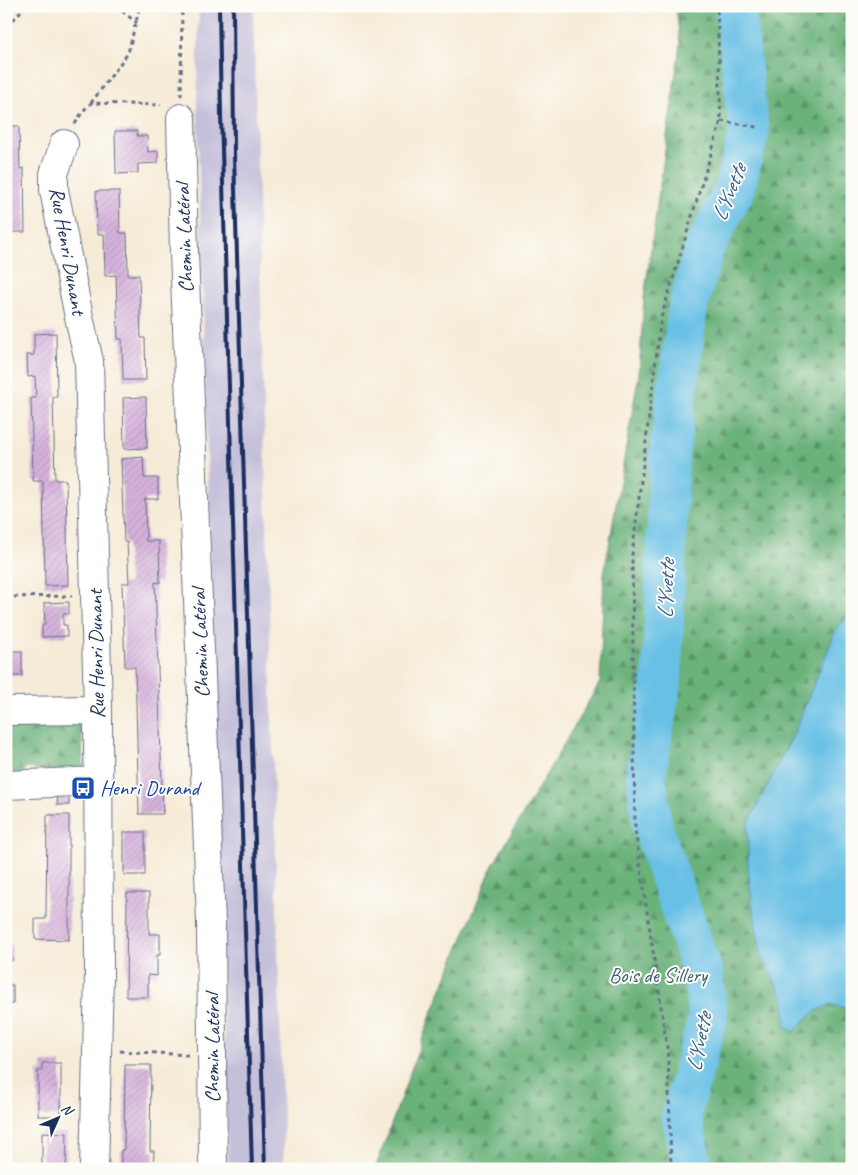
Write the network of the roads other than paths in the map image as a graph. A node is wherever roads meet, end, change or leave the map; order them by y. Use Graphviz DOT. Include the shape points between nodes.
graph roads {
  1 [pos="181,112"];
  2 [pos="64,144"];
  3 [pos="98,710"];
  4 [pos="6,711"];
  5 [pos="98,781"];
  6 [pos="6,785"];
  7 [pos="94,1169"];
  8 [pos="213,1169"];
  1 -- 8 [label="street, Chemin Latéral" via="212,922"];
  2 -- 3 [label="street, Rue Henri Dunant" via="54,174 54,190 90,361"];
  3 -- 4 [label="street"];
  3 -- 5 [label="street, Rue Henri Dunant"];
  5 -- 6 [label="street"];
  5 -- 7 [label="street, Rue Henri Dunant" via="99,977"];
}
